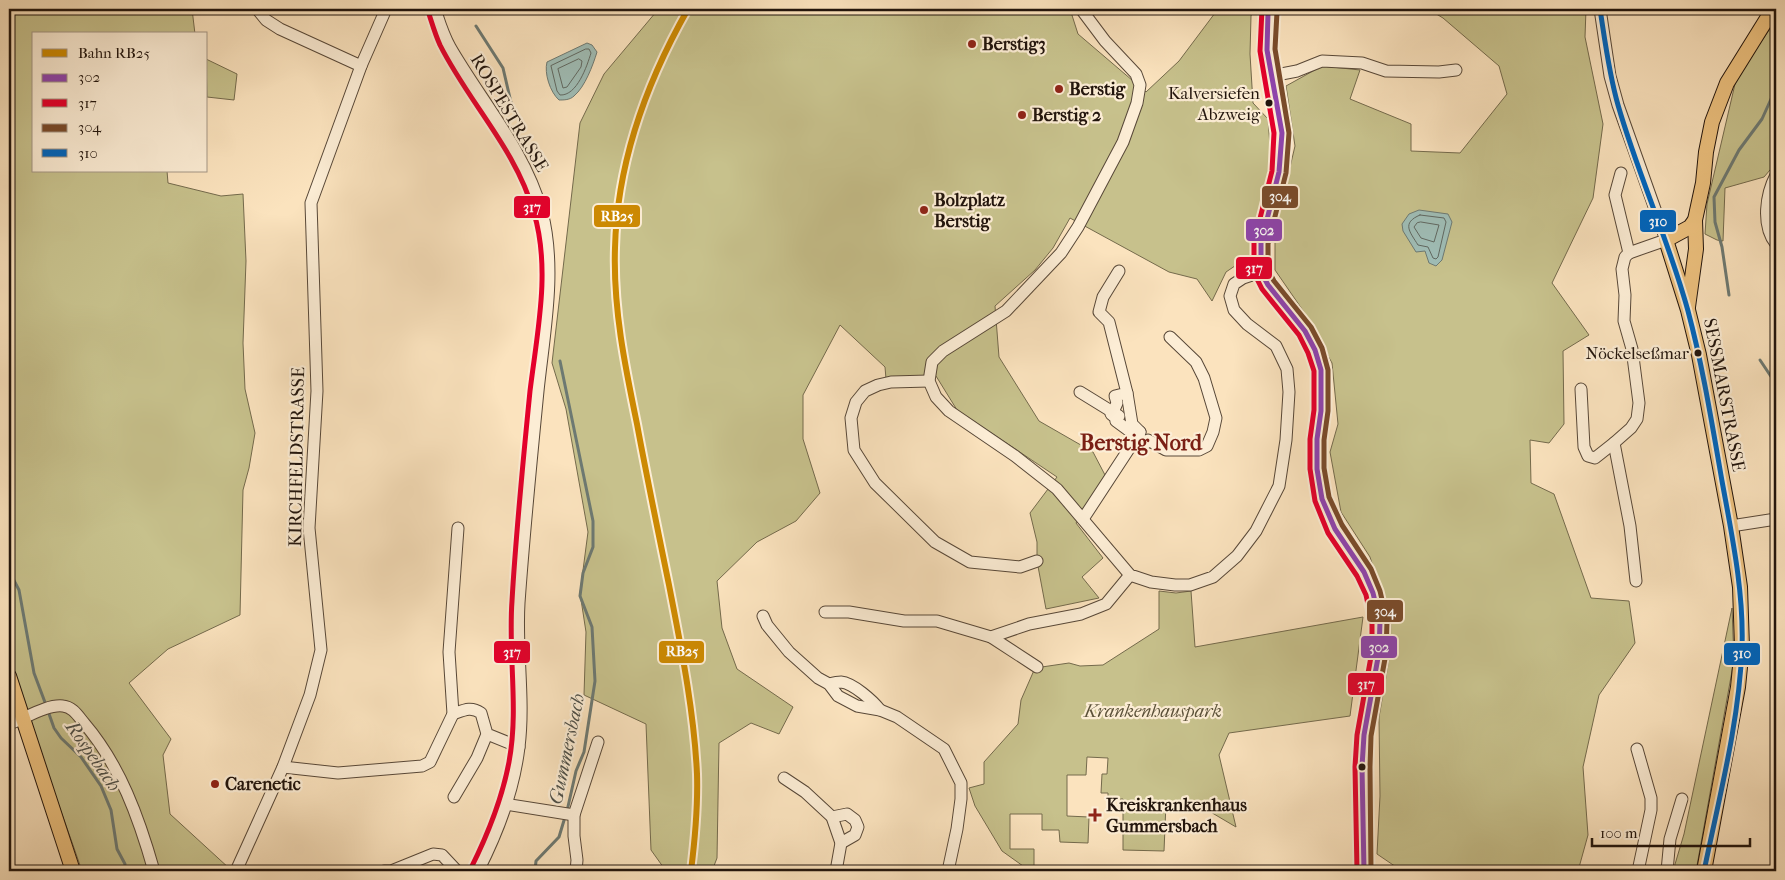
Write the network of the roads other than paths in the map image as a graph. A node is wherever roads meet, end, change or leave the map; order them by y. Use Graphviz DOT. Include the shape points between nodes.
graph roads {
  1 [pos="257,9"];
  2 [pos="386,9"];
  3 [pos="435,9"];
  4 [pos="1081,9"];
  5 [pos="1270,9"];
  6 [pos="1600,9"];
  7 [pos="1773,9"];
  8 [pos="361,66"];
  9 [pos="1456,70"];
  10 [pos="1271,76"];
  11 [pos="1621,173"];
  12 [pos="1776,174"];
  13 [pos="1695,220"];
  14 [pos="1666,240"];
  15 [pos="1776,244"];
  16 [pos="1629,253"];
  17 [pos="1119,271"];
  18 [pos="1261,272"];
  19 [pos="1688,310"];
  20 [pos="1170,337"];
  21 [pos="929,381"];
  22 [pos="1581,389"];
  23 [pos="1080,392"];
  24 [pos="1127,393"];
  25 [pos="1113,412"];
  26 [pos="1139,433"];
  27 [pos="1614,443"];
  28 [pos="1083,519"];
  29 [pos="1776,519"];
  30 [pos="1731,526"];
  31 [pos="458,528"];
  32 [pos="1037,561"];
  33 [pos="1130,575"];
  34 [pos="1636,581"];
  35 [pos="825,612"];
  36 [pos="763,616"];
  37 [pos="991,637"];
  38 [pos="1038,667"];
  39 [pos="9,676"];
  40 [pos="453,714"];
  41 [pos="15,721"];
  42 [pos="487,734"];
  43 [pos="598,742"];
  44 [pos="519,747"];
  45 [pos="1637,749"];
  46 [pos="283,766"];
  47 [pos="784,778"];
  48 [pos="454,797"];
  49 [pos="1682,799"];
  50 [pos="506,804"];
  51 [pos="573,815"];
  52 [pos="832,817"];
  53 [pos="841,842"];
  54 [pos="73,871"];
  55 [pos="154,871"];
  56 [pos="236,871"];
  57 [pos="384,871"];
  58 [pos="457,871"];
  59 [pos="478,871"];
  60 [pos="576,871"];
  61 [pos="836,871"];
  62 [pos="948,871"];
  63 [pos="1364,871"];
  64 [pos="1638,871"];
  65 [pos="1667,871"];
  66 [pos="1704,871"];
  1 -- 8 [label="street" via="280,29"];
  2 -- 8 [label="street, KIRCHFELDSTRASSE"];
  3 -- 44 [label="street, ROSPESTRASSE" via="448,45 516,150 530,179 542,211 548,244 548,288 517,632 521,689"];
  4 -- 21 [label="street" via="1136,74 1140,84 1124,142 1061,253 1006,311 943,351 932,362"];
  5 -- 10 [label="street" via="1266,36"];
  6 -- 14 [label="street, SESSMARSTRASSE" via="1610,76 1618,105"];
  7 -- 13 [label="main road" via="1726,83 1712,122"];
  8 -- 46 [label="street, KIRCHFELDSTRASSE" via="311,203 317,391 310,528 321,650 310,695"];
  9 -- 10 [label="street" via="1386,71 1362,63 1322,61 1297,71"];
  10 -- 18 [label="street" via="1282,133 1279,172 1261,243"];
  11 -- 16 [label="street" via="1615,195"];
  12 -- 15 [label="street" via="1768,195 1767,219"];
  13 -- 14 [label="main road" via="1690,227"];
  13 -- 19 [label="main road" via="1696,249"];
  14 -- 16 [label="street"];
  14 -- 19 [label="main road, SESSMARSTRASSE"];
  16 -- 27 [label="street" via="1623,263 1624,321 1632,349 1639,403 1637,419"];
  17 -- 24 [label="street" via="1103,297 1099,312 1109,322"];
  18 -- 33 [label="street" via="1234,284 1230,296 1234,310 1276,346 1287,369 1286,440 1279,486 1256,531 1237,556 1213,577 1175,585"];
  18 -- 63 [label="street" via="1305,331 1315,350 1321,370 1317,469 1322,499 1336,529 1364,572 1380,622 1379,652 1364,735"];
  19 -- 30 [label="main road, SESSMARSTRASSE"];
  20 -- 26 [label="street" via="1196,362 1204,378 1216,418 1215,425 1207,446 1199,450 1166,450"];
  21 -- 28 [label="street" via="936,397 949,411 1057,488"];
  21 -- 32 [label="street" via="892,382 865,392 856,402 851,418 854,450 875,483 935,542 970,562 1020,567"];
  22 -- 27 [label="street" via="1584,447 1588,456 1595,458"];
  23 -- 25 [label="street"];
  24 -- 25 [label="street" via="1115,396 1118,403"];
  24 -- 26 [label="street"];
  25 -- 26 [label="street" via="1116,422"];
  26 -- 28 [label="street"];
  27 -- 34 [label="street" via="1630,526"];
  28 -- 33 [label="street"];
  29 -- 30 [label="street"];
  30 -- 66 [label="main road, SESSMARSTRASSE" via="1740,587 1742,647 1738,687"];
  31 -- 40 [label="street" via="449,652"];
  33 -- 37 [label="street" via="1106,604 1081,614 1029,624"];
  35 -- 37 [label="street" via="849,612 904,621 937,621"];
  36 -- 62 [label="street" via="788,652 818,678 830,684 848,683 880,710 897,717 944,749 961,783 958,829"];
  37 -- 38 [label="street"];
  39 -- 41 [label="main road"];
  40 -- 42 [label="street" via="476,709 482,713"];
  40 -- 46 [label="street" via="430,762 422,766 338,773"];
  41 -- 54 [label="main road"];
  41 -- 55 [label="street" via="54,707 72,709 100,742 124,785"];
  42 -- 44 [label="street"];
  42 -- 48 [label="street"];
  43 -- 51 [label="street"];
  44 -- 50 [label="street, ROSPESTRASSE"];
  45 -- 64 [label="street" via="1651,804"];
  46 -- 56 [label="street, KIRCHFELDSTRASSE"];
  47 -- 52 [label="street"];
  49 -- 65 [label="street" via="1670,840"];
  50 -- 51 [label="street"];
  50 -- 59 [label="street, ROSPESTRASSE"];
  51 -- 60 [label="street"];
  52 -- 53 [label="street"];
  52 -- 53 [label="street" via="847,814 858,827 855,835"];
  53 -- 61 [label="street"];
  57 -- 58 [label="street" via="433,854 442,855"];
}
